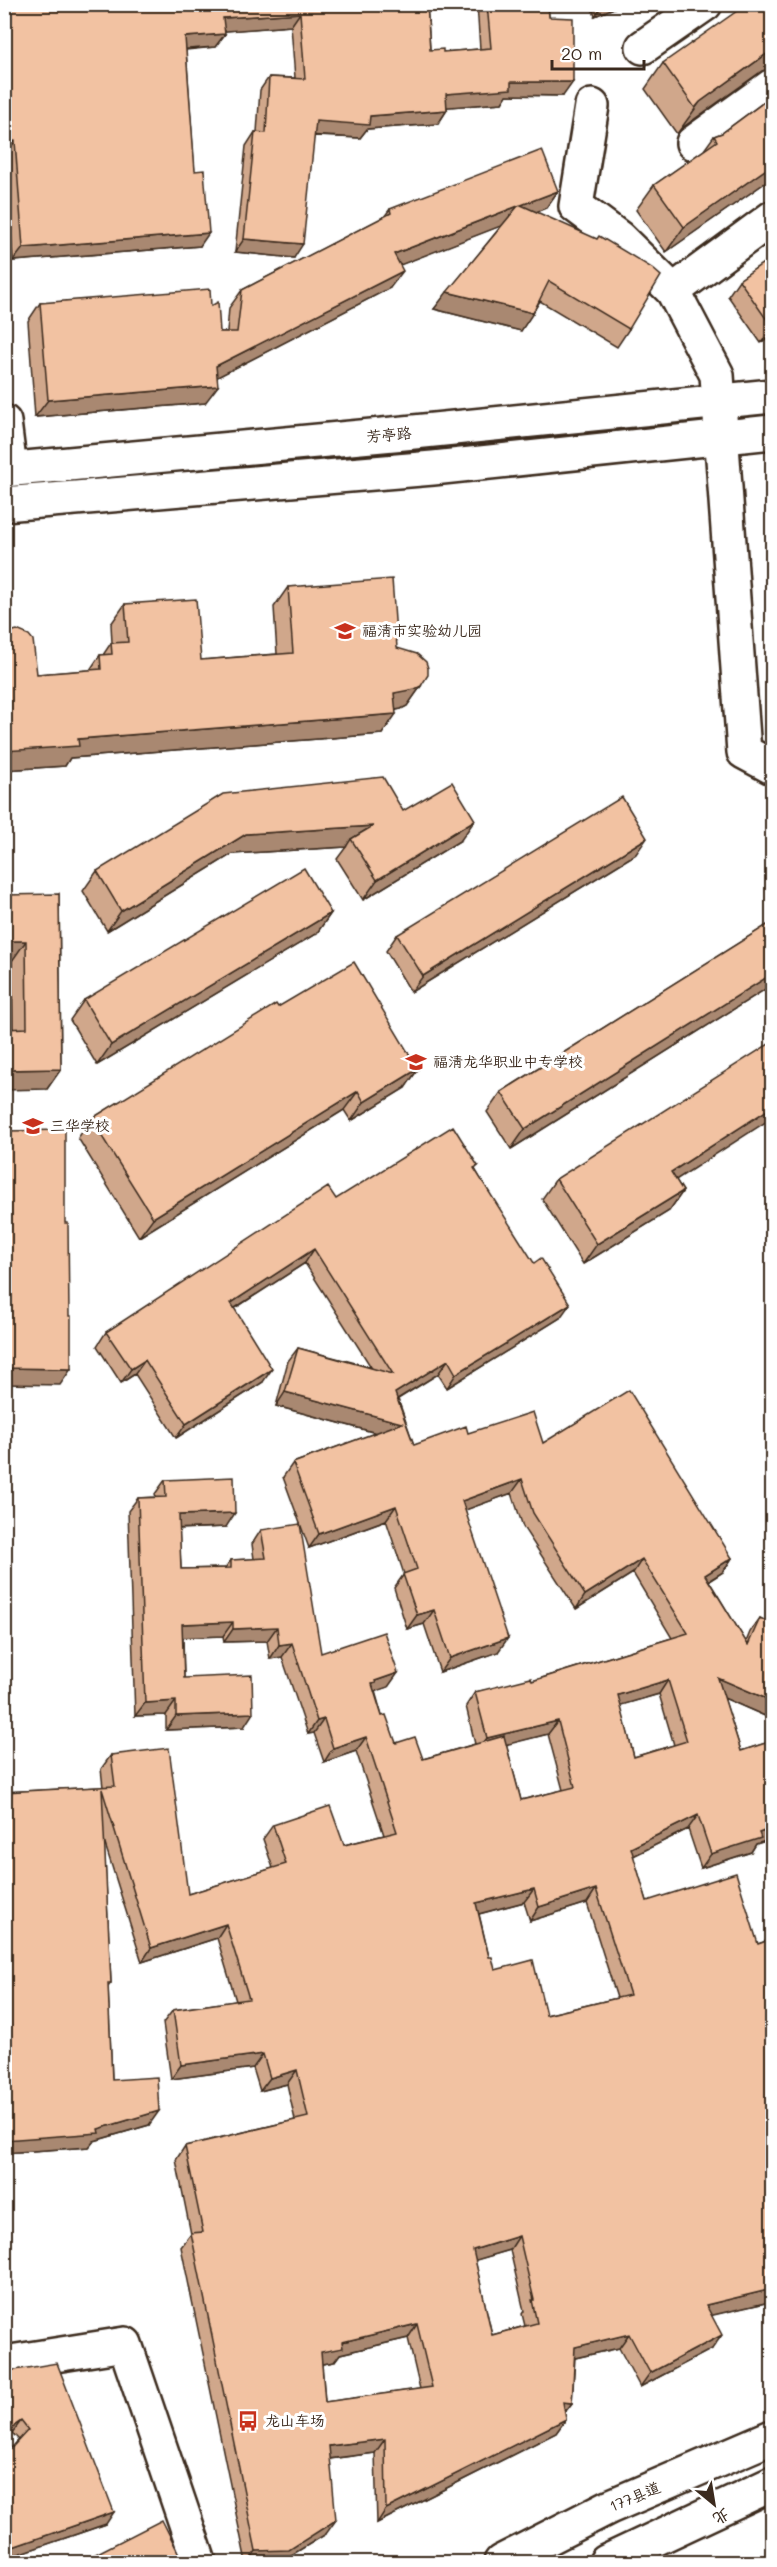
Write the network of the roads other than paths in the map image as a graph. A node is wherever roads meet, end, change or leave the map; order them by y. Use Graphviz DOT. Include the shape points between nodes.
graph roads {
  1 [pos="705,4"];
  2 [pos="643,47"];
  3 [pos="772,86"];
  4 [pos="592,106"];
  5 [pos="693,142"];
  6 [pos="772,218"];
  7 [pos="673,291"];
  8 [pos="772,396"];
  9 [pos="718,402"];
  10 [pos="4,422"];
  11 [pos="772,432"];
  12 [pos="721,438"];
  13 [pos="7,470"];
  14 [pos="4,504"];
  15 [pos="772,767"];
  16 [pos="4,2363"];
  17 [pos="772,2437"];
  18 [pos="772,2484"];
  19 [pos="199,2562"];
  20 [pos="501,2562"];
  21 [pos="606,2562"];
  1 -- 2 [label="street"];
  3 -- 5 [label="street"];
  4 -- 7 [label="street" via="576,206 619,238"];
  6 -- 7 [label="street"];
  7 -- 9 [label="street" via="717,375"];
  8 -- 9 [label="street, 芳亭路"];
  9 -- 12 [label="street"];
  9 -- 13 [label="street, 芳亭路"];
  10 -- 13 [label="street"];
  11 -- 12 [label="street"];
  12 -- 14 [label="street" via="433,468"];
  12 -- 15 [label="street" via="744,752"];
  16 -- 19 [label="street" via="125,2344"];
  17 -- 20 [label="street, 177县道" via="609,2507"];
  18 -- 21 [label="street"];
}
